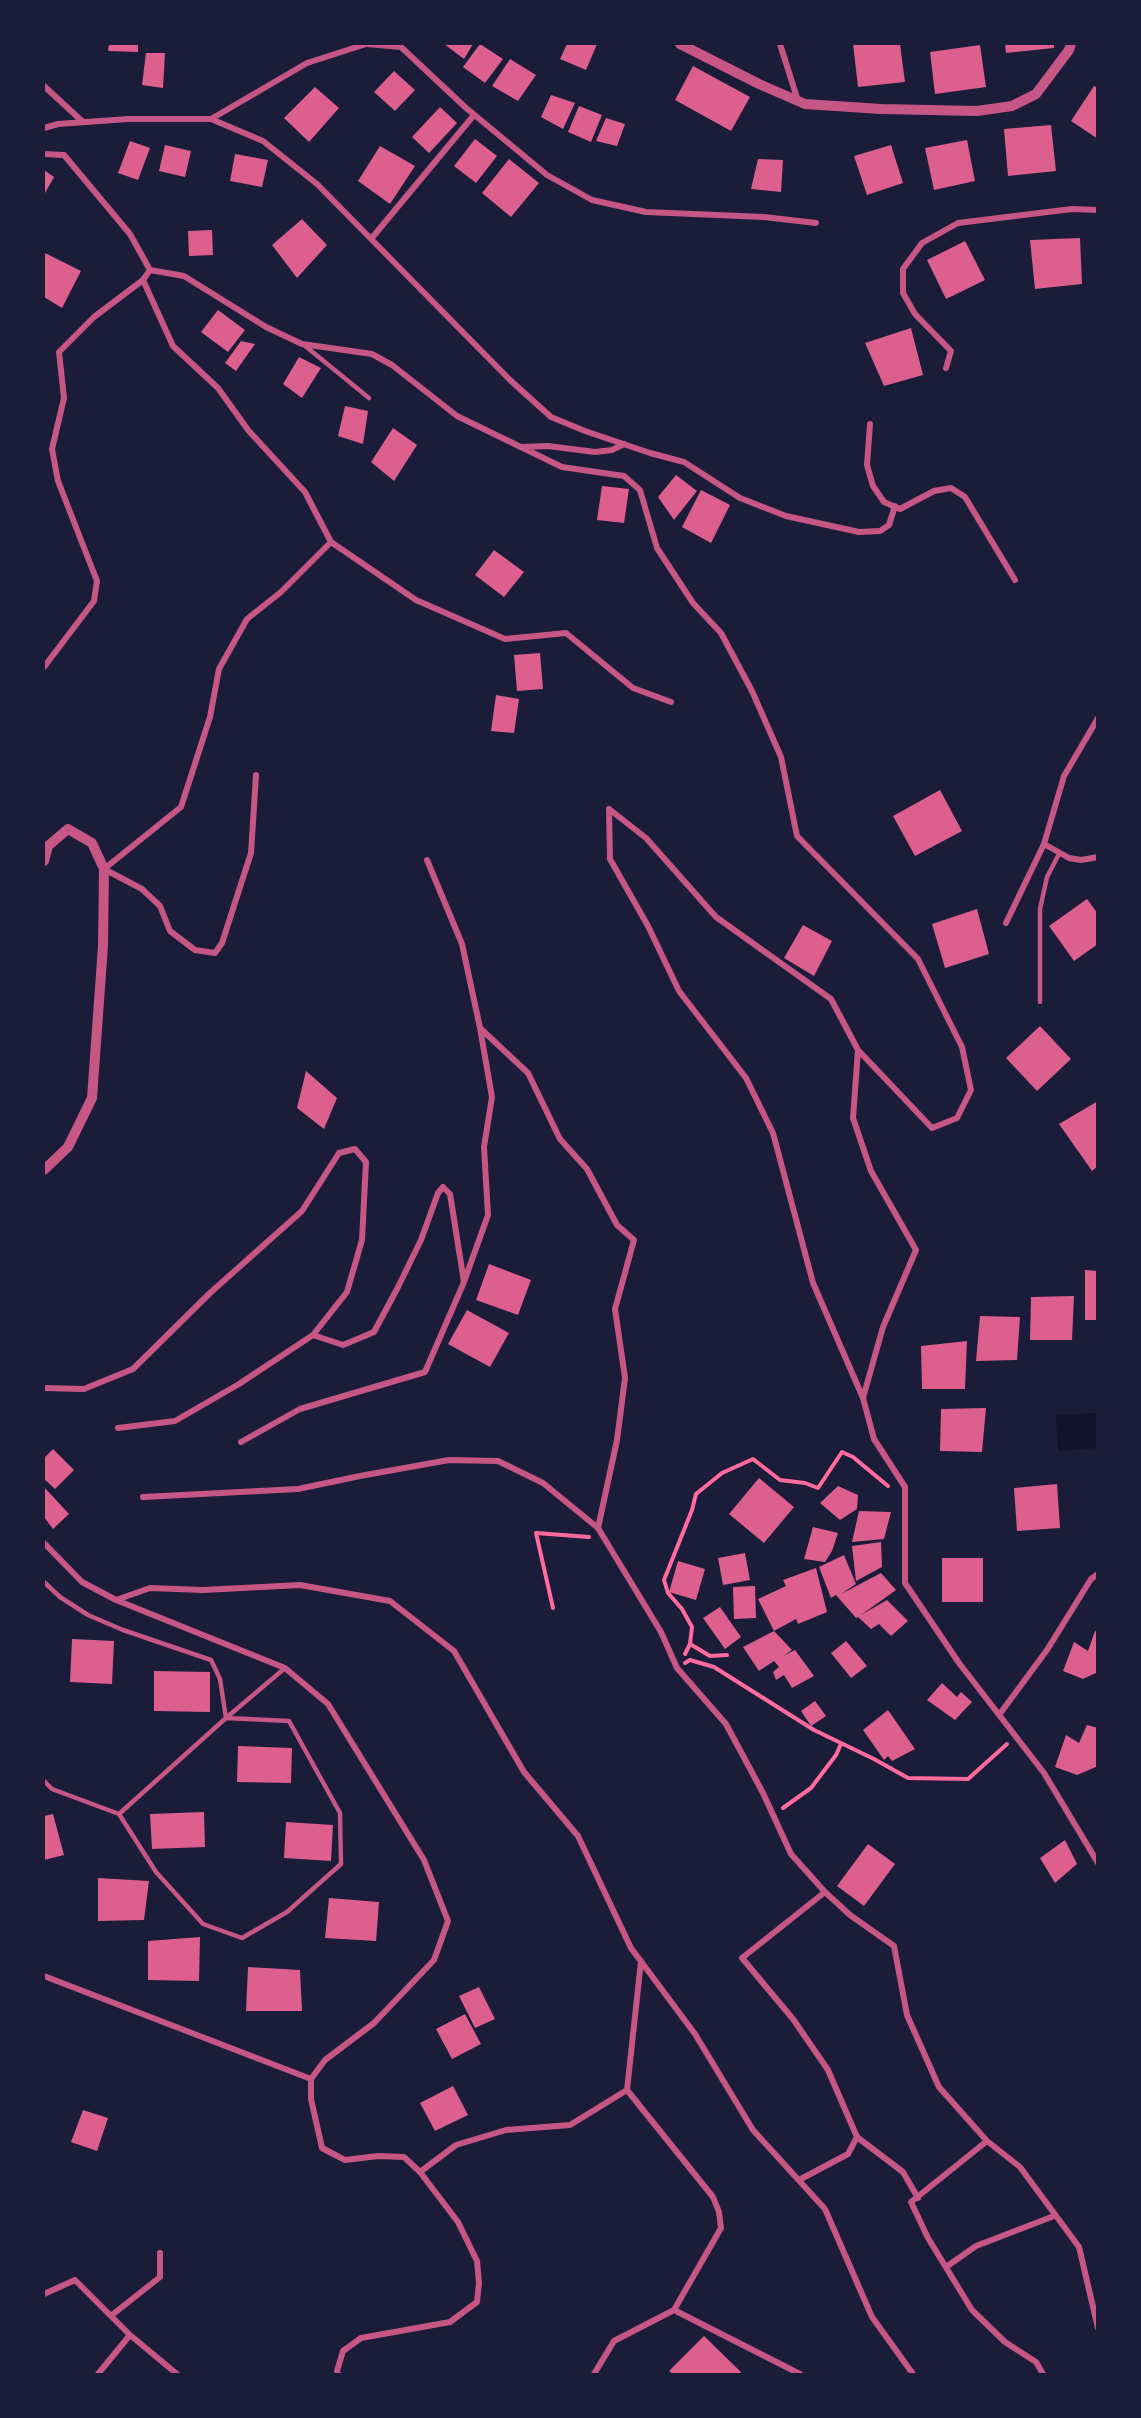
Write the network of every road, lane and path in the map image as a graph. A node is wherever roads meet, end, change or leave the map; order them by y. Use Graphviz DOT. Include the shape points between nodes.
graph roads {
  1 [pos="367,44"];
  2 [pos="680,44"];
  3 [pos="780,44"];
  4 [pos="1071,44"];
  5 [pos="403,45"];
  6 [pos="44,86"];
  7 [pos="798,101"];
  8 [pos="474,115"];
  9 [pos="211,119"];
  10 [pos="83,122"];
  11 [pos="44,128"];
  12 [pos="44,154"];
  13 [pos="1098,210"];
  14 [pos="816,223"];
  15 [pos="371,239"];
  16 [pos="150,270"];
  17 [pos="143,280"];
  18 [pos="302,344"];
  19 [pos="946,368"];
  20 [pos="369,398"];
  21 [pos="870,424"];
  22 [pos="624,444"];
  23 [pos="519,447"];
  24 [pos="895,506"];
  25 [pos="331,542"];
  26 [pos="1015,580"];
  27 [pos="44,667"];
  28 [pos="671,702"];
  29 [pos="1098,718"];
  30 [pos="256,775"];
  31 [pos="1044,844"];
  32 [pos="1059,854"];
  33 [pos="1098,857"];
  34 [pos="44,861"];
  35 [pos="427,861"];
  36 [pos="104,869"];
  37 [pos="1006,922"];
  38 [pos="1040,1002"];
  39 [pos="480,1028"];
  40 [pos="858,1050"];
  41 [pos="44,1170"];
  42 [pos="464,1282"];
  43 [pos="313,1335"];
  44 [pos="44,1389"];
  45 [pos="863,1398"];
  46 [pos="118,1428"];
  47 [pos="241,1442"];
  48 [pos="142,1497"];
  49 [pos="905,1503"];
  50 [pos="598,1528"];
  51 [pos="604,1538"];
  52 [pos="44,1543"];
  53 [pos="1098,1574"];
  54 [pos="44,1581"];
  55 [pos="116,1600"];
  56 [pos="553,1608"];
  57 [pos="690,1644"];
  58 [pos="727,1655"];
  59 [pos="285,1668"];
  60 [pos="677,1668"];
  61 [pos="999,1715"];
  62 [pos="226,1718"];
  63 [pos="1016,1736"];
  64 [pos="841,1744"];
  65 [pos="44,1781"];
  66 [pos="119,1814"];
  67 [pos="773,1816"];
  68 [pos="1098,1863"];
  69 [pos="825,1892"];
  70 [pos="640,1961"];
  71 [pos="44,1976"];
  72 [pos="310,2079"];
  73 [pos="627,2090"];
  74 [pos="857,2137"];
  75 [pos="987,2142"];
  76 [pos="420,2172"];
  77 [pos="799,2180"];
  78 [pos="918,2198"];
  79 [pos="1054,2216"];
  80 [pos="160,2253"];
  81 [pos="946,2267"];
  82 [pos="44,2294"];
  83 [pos="674,2310"];
  84 [pos="112,2316"];
  85 [pos="1098,2328"];
  86 [pos="130,2335"];
  87 [pos="335,2373"];
  88 [pos="98,2374"];
  89 [pos="177,2374"];
  90 [pos="594,2374"];
  91 [pos="801,2374"];
  92 [pos="913,2374"];
  93 [pos="1043,2374"];
  1 -- 5 [label="street"];
  1 -- 9 [label="street" via="307,63"];
  2 -- 7 [label="street"];
  3 -- 7 [label="street"];
  4 -- 7 [label="street" via="1036,94 1012,106 977,111 881,109"];
  5 -- 8 [label="street"];
  6 -- 10 [label="street"];
  8 -- 14 [label="street" via="547,174 592,200 646,212"];
  8 -- 15 [label="street"];
  9 -- 10 [label="street"];
  9 -- 15 [label="street" via="263,141 317,184"];
  10 -- 11 [label="street"];
  12 -- 16 [label="street" via="64,155 129,234"];
  13 -- 19 [label="street" via="1072,209 958,224 922,243 903,269 903,293 915,314 951,351"];
  15 -- 22 [label="street" via="551,417"];
  16 -- 17 [label="street"];
  16 -- 18 [label="street" via="184,276 266,327"];
  17 -- 25 [label="street" via="173,346 218,388 248,430 305,492"];
  17 -- 27 [label="street" via="94,317 59,352 64,398 52,449 58,481 97,580 93,601"];
  18 -- 20 [label="lane"];
  18 -- 23 [label="street" via="372,354 393,365 457,416"];
  21 -- 24 [label="street" via="867,465 873,486 884,501"];
  22 -- 23 [label="street" via="595,452"];
  22 -- 24 [label="street" via="684,462 740,498 786,516 832,527 880,531 889,525"];
  23 -- 40 [label="street" via="562,467 624,476 640,490 657,548 693,603 721,633 752,691 781,757 797,836 923,968 962,1047 971,1090 957,1118 932,1128"];
  24 -- 26 [label="street" via="900,509 934,490 951,488 965,497"];
  25 -- 28 [label="street" via="416,600 505,639 566,633 633,688"];
  25 -- 36 [label="street" via="281,592 247,619 219,669 210,717 181,807"];
  29 -- 31 [label="street" via="1064,776"];
  30 -- 36 [label="street" via="251,853 222,943 214,953 195,950 170,931 160,906 142,889"];
  31 -- 32 [label="street"];
  31 -- 37 [label="street"];
  32 -- 33 [label="street" via="1081,861"];
  32 -- 38 [label="lane" via="1047,877 1040,909"];
  34 -- 36 [label="street" via="48,846 68,830 92,843"];
  35 -- 39 [label="street" via="462,944"];
  36 -- 41 [label="street" via="92,1098 68,1147"];
  39 -- 42 [label="street" via="492,1097 484,1147 488,1215"];
  39 -- 50 [label="street" via="528,1073 560,1139 588,1169 617,1225 634,1240 615,1309 625,1378 617,1440"];
  40 -- 45 [label="street" via="853,1118 871,1172 916,1251 883,1327"];
  40 -- 45 [label="street" via="831,999 716,917 646,838 609,809 610,859 679,991 746,1078 773,1133 813,1283"];
  42 -- 43 [label="street" via="450,1194 443,1187 398,1289 374,1332 343,1345"];
  42 -- 47 [label="street" via="425,1372 300,1409"];
  43 -- 44 [label="street" via="347,1292 362,1240 366,1162 355,1149 339,1153 302,1211 133,1369 84,1389"];
  43 -- 46 [label="street" via="175,1421"];
  45 -- 49 [label="street" via="874,1439 905,1487"];
  48 -- 50 [label="street" via="298,1489 449,1460 498,1461 543,1483"];
  49 -- 57 [label="path" via="878,1475 842,1452 819,1488 780,1480 753,1459 722,1473 696,1494 664,1580 668,1593 692,1627"];
  49 -- 61 [label="street" via="905,1582"];
  50 -- 51 [label="street"];
  51 -- 56 [label="path" via="536,1533"];
  51 -- 60 [label="street" via="661,1632"];
  52 -- 55 [label="street" via="82,1582"];
  53 -- 61 [label="street"];
  54 -- 62 [label="lane" via="88,1615 211,1660 220,1679"];
  55 -- 59 [label="street"];
  55 -- 70 [label="street" via="150,1588 203,1590 300,1585 390,1601 454,1652 524,1772 578,1836"];
  57 -- 58 [label="path" via="710,1656"];
  57 -- 60 [label="path"];
  59 -- 62 [label="lane"];
  59 -- 72 [label="street" via="328,1704 424,1860 448,1921 434,1960 375,2023 326,2060"];
  60 -- 64 [label="path" via="690,1660 714,1667"];
  60 -- 67 [label="street" via="726,1724"];
  61 -- 63 [label="street"];
  62 -- 66 [label="lane"];
  62 -- 66 [label="lane" via="289,1721 340,1813 341,1864 287,1912 242,1938 203,1924 156,1872"];
  63 -- 64 [label="path" via="968,1779 908,1778"];
  63 -- 68 [label="street" via="1044,1773"];
  64 -- 67 [label="path" via="811,1788"];
  65 -- 66 [label="lane" via="52,1789"];
  67 -- 69 [label="street" via="790,1854"];
  69 -- 74 [label="street" via="742,1958 793,2019 828,2070"];
  69 -- 75 [label="street" via="894,1946 907,2015 939,2087"];
  70 -- 73 [label="street"];
  70 -- 77 [label="street" via="695,2034 753,2130"];
  71 -- 72 [label="street"];
  72 -- 76 [label="street" via="310,2099 322,2148 345,2160 404,2157"];
  73 -- 76 [label="street" via="570,2125 506,2130 456,2145"];
  73 -- 83 [label="street" via="705,2188 719,2212 721,2228"];
  74 -- 77 [label="street" via="848,2154"];
  74 -- 78 [label="street" via="903,2172"];
  75 -- 78 [label="street"];
  75 -- 79 [label="street" via="1020,2167"];
  76 -- 87 [label="street" via="458,2222 477,2261 477,2302 450,2322 361,2338 343,2351"];
  77 -- 92 [label="street" via="825,2209 872,2317"];
  78 -- 81 [label="street" via="911,2202"];
  79 -- 81 [label="street" via="976,2246"];
  79 -- 85 [label="street" via="1079,2247"];
  80 -- 84 [label="street" via="160,2277"];
  81 -- 93 [label="street" via="972,2310 1005,2342 1036,2362"];
  82 -- 84 [label="street" via="75,2280"];
  83 -- 90 [label="street" via="614,2341"];
  83 -- 91 [label="street"];
  84 -- 86 [label="street"];
  86 -- 88 [label="street"];
  86 -- 89 [label="street"];
}
